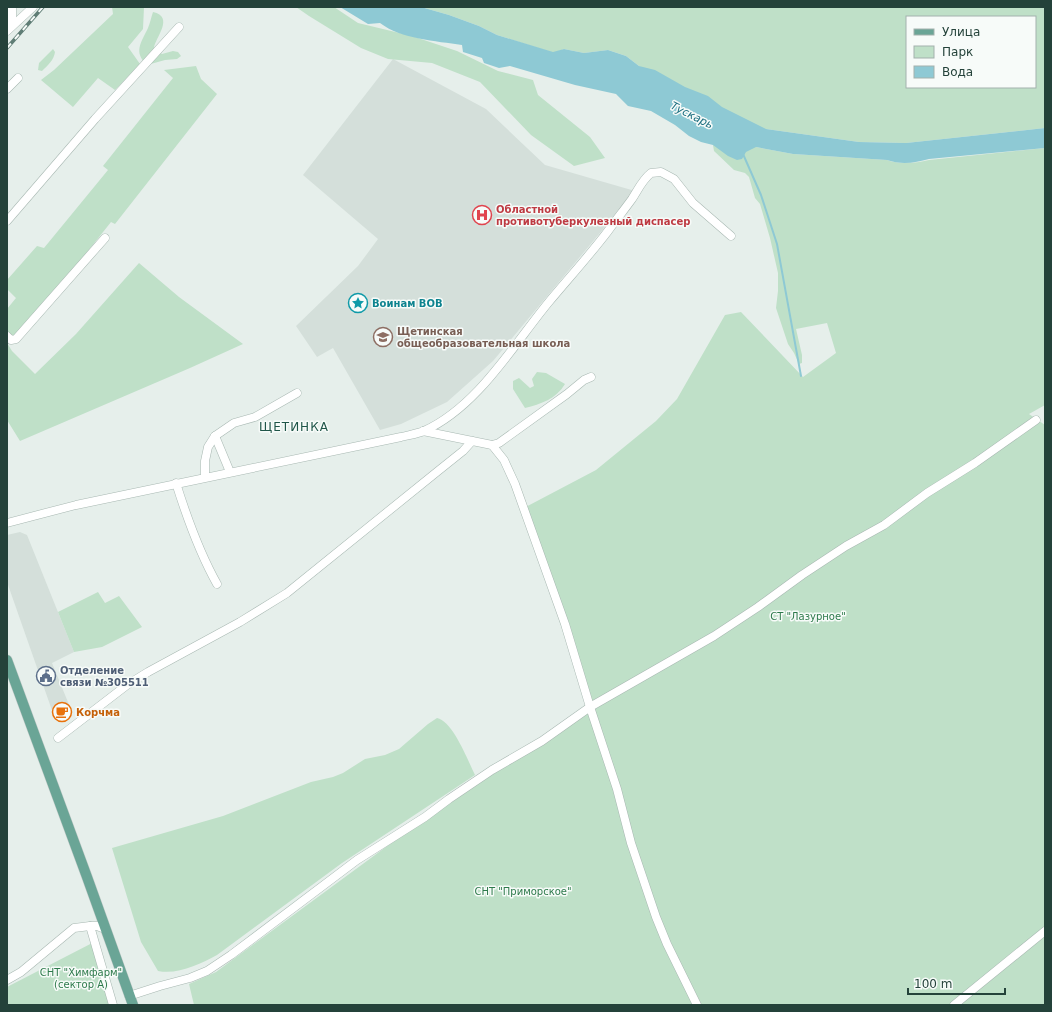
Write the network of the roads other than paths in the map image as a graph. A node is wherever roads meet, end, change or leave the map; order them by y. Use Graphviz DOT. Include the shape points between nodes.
graph roads {
  1 [pos="12,7"];
  2 [pos="33,7"];
  3 [pos="179,27"];
  4 [pos="10,28"];
  5 [pos="18,78"];
  6 [pos="7,89"];
  7 [pos="7,221"];
  8 [pos="731,236"];
  9 [pos="105,238"];
  10 [pos="7,336"];
  11 [pos="591,377"];
  12 [pos="297,393"];
  13 [pos="1036,420"];
  14 [pos="423,431"];
  15 [pos="215,436"];
  16 [pos="472,441"];
  17 [pos="492,445"];
  18 [pos="230,472"];
  19 [pos="205,478"];
  20 [pos="176,483"];
  21 [pos="7,523"];
  22 [pos="216,584"];
  23 [pos="7,660"];
  24 [pos="590,707"];
  25 [pos="58,738"];
  26 [pos="90,926"];
  27 [pos="105,929"];
  28 [pos="1045,931"];
  29 [pos="7,980"];
  30 [pos="131,1001"];
  31 [pos="113,1005"];
  32 [pos="697,1005"];
  33 [pos="954,1005"];
  1 -- 4 [label="street"];
  2 -- 4 [label="street"];
  3 -- 7 [label="street"];
  5 -- 6 [label="street"];
  8 -- 14 [label="street" via="693,203 674,179 661,172 651,173 602,238 485,382 452,414"];
  9 -- 10 [label="street" via="16,339 11,340"];
  11 -- 17 [label="street" via="499,443"];
  12 -- 15 [label="street" via="255,417 234,423"];
  13 -- 24 [label="street" via="884,525 846,546 714,636"];
  14 -- 16 [label="street"];
  14 -- 18 [label="street"];
  15 -- 18 [label="street"];
  15 -- 19 [label="street" via="208,447"];
  16 -- 17 [label="street"];
  16 -- 25 [label="street" via="438,472 287,593 126,685"];
  17 -- 24 [label="street" via="504,460 515,484 565,624"];
  18 -- 19 [label="street"];
  19 -- 20 [label="street"];
  20 -- 21 [label="street"];
  20 -- 22 [label="street" via="188,522"];
  23 -- 27 [label="main road"];
  24 -- 30 [label="street" via="542,741 492,770 357,860 207,971 160,986"];
  24 -- 32 [label="street" via="656,917"];
  26 -- 27 [label="street"];
  26 -- 29 [label="street" via="74,928 27,968"];
  26 -- 31 [label="street"];
  27 -- 30 [label="main road"];
  28 -- 33 [label="street"];
}
